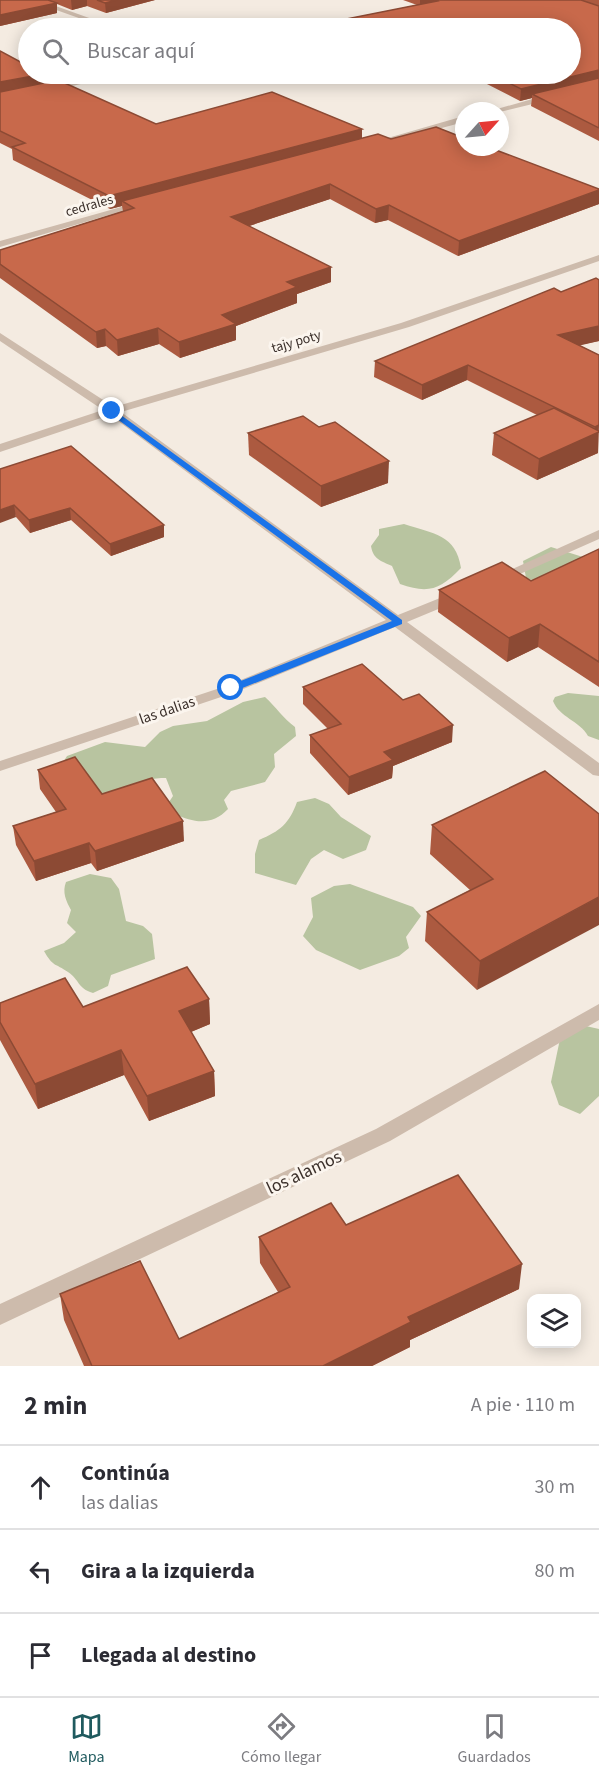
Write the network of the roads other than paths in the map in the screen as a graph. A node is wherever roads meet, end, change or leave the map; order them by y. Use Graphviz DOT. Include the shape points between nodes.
graph roads {
  1 [pos="32,0"];
  2 [pos="84,18"];
  3 [pos="73,84"];
  4 [pos="44,90"];
  5 [pos="556,95"];
  6 [pos="509,107"];
  7 [pos="455,121"];
  8 [pos="363,146"];
  9 [pos="148,202"];
  10 [pos="0,244"];
  11 [pos="599,258"];
  12 [pos="0,336"];
  13 [pos="112,411"];
  14 [pos="0,448"];
  15 [pos="599,534"];
  16 [pos="399,622"];
  17 [pos="0,766"];
  18 [pos="599,771"];
  19 [pos="599,1011"];
  20 [pos="0,1315"];
  1 -- 2 [label="street"];
  3 -- 4 [label="street"];
  5 -- 6 [label="street"];
  7 -- 8 [label="street"];
  9 -- 10 [label="street, cedrales"];
  11 -- 13 [label="street, tajy poty" via="405,325"];
  12 -- 13 [label="street"];
  13 -- 14 [label="street, tajy poty"];
  13 -- 16 [label="street"];
  15 -- 16 [label="street, las dalias"];
  16 -- 17 [label="street, las dalias" via="231,688"];
  16 -- 18 [label="street"];
  19 -- 20 [label="street, los alamos" via="383,1135"];
}
